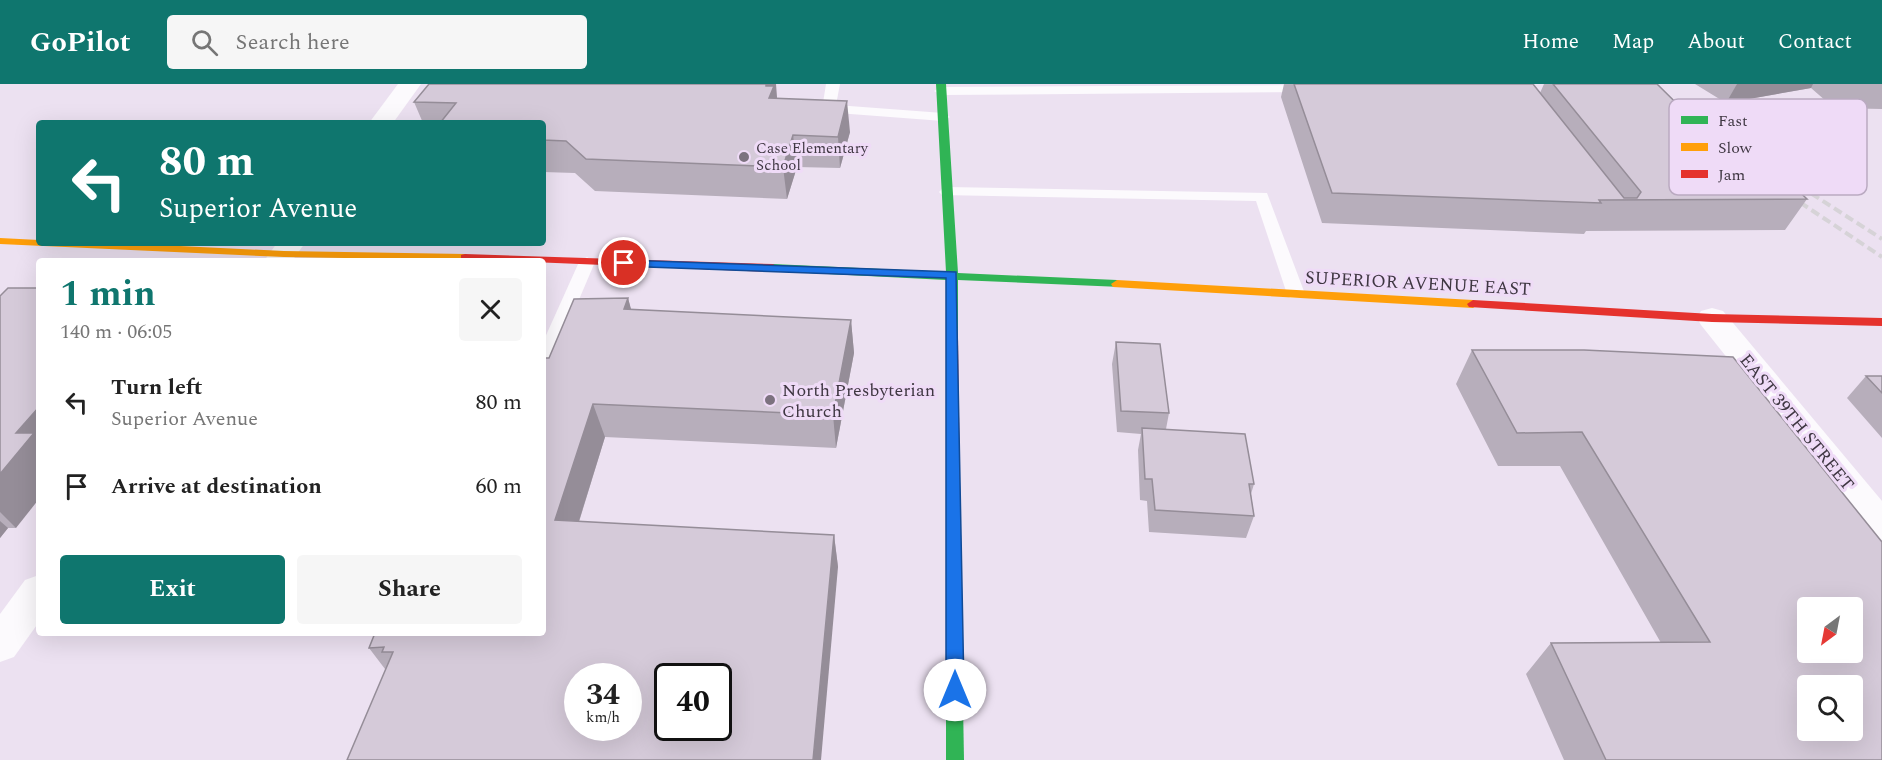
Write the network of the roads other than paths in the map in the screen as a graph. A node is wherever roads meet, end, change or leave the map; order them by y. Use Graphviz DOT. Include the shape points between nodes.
graph roads {
  1 [pos="410,84"];
  2 [pos="833,84"];
  3 [pos="941,87"];
  4 [pos="1317,89"];
  5 [pos="943,117"];
  6 [pos="383,120"];
  7 [pos="947,192"];
  8 [pos="0,241"];
  9 [pos="36,243"];
  10 [pos="117,246"];
  11 [pos="284,253"];
  12 [pos="482,258"];
  13 [pos="546,260"];
  14 [pos="587,262"];
  15 [pos="952,275"];
  16 [pos="1296,294"];
  17 [pos="1712,318"];
  18 [pos="1882,322"];
  19 [pos="546,356"];
  20 [pos="1882,526"];
  21 [pos="36,595"];
  22 [pos="0,645"];
  23 [pos="956,760"];
  1 -- 6 [label="street"];
  2 -- 5 [label="lane" via="829,110"];
  3 -- 4 [label="lane"];
  3 -- 5 [label="main road"];
  5 -- 7 [label="main road"];
  7 -- 15 [label="main road"];
  7 -- 16 [label="lane" via="1262,196"];
  8 -- 9 [label="main road"];
  10 -- 11 [label="main road, SUPERIOR AVENUE EAST"];
  11 -- 12 [label="main road, SUPERIOR AVENUE EAST"];
  13 -- 14 [label="main road, SUPERIOR AVENUE EAST"];
  14 -- 15 [label="main road, SUPERIOR AVENUE EAST"];
  14 -- 19 [label="lane"];
  15 -- 16 [label="main road, SUPERIOR AVENUE EAST"];
  15 -- 23 [label="main road"];
  16 -- 17 [label="main road, SUPERIOR AVENUE EAST"];
  17 -- 18 [label="main road, SUPERIOR AVENUE EAST"];
  17 -- 20 [label="street, EAST 39TH STREET"];
  21 -- 22 [label="street"];
}
